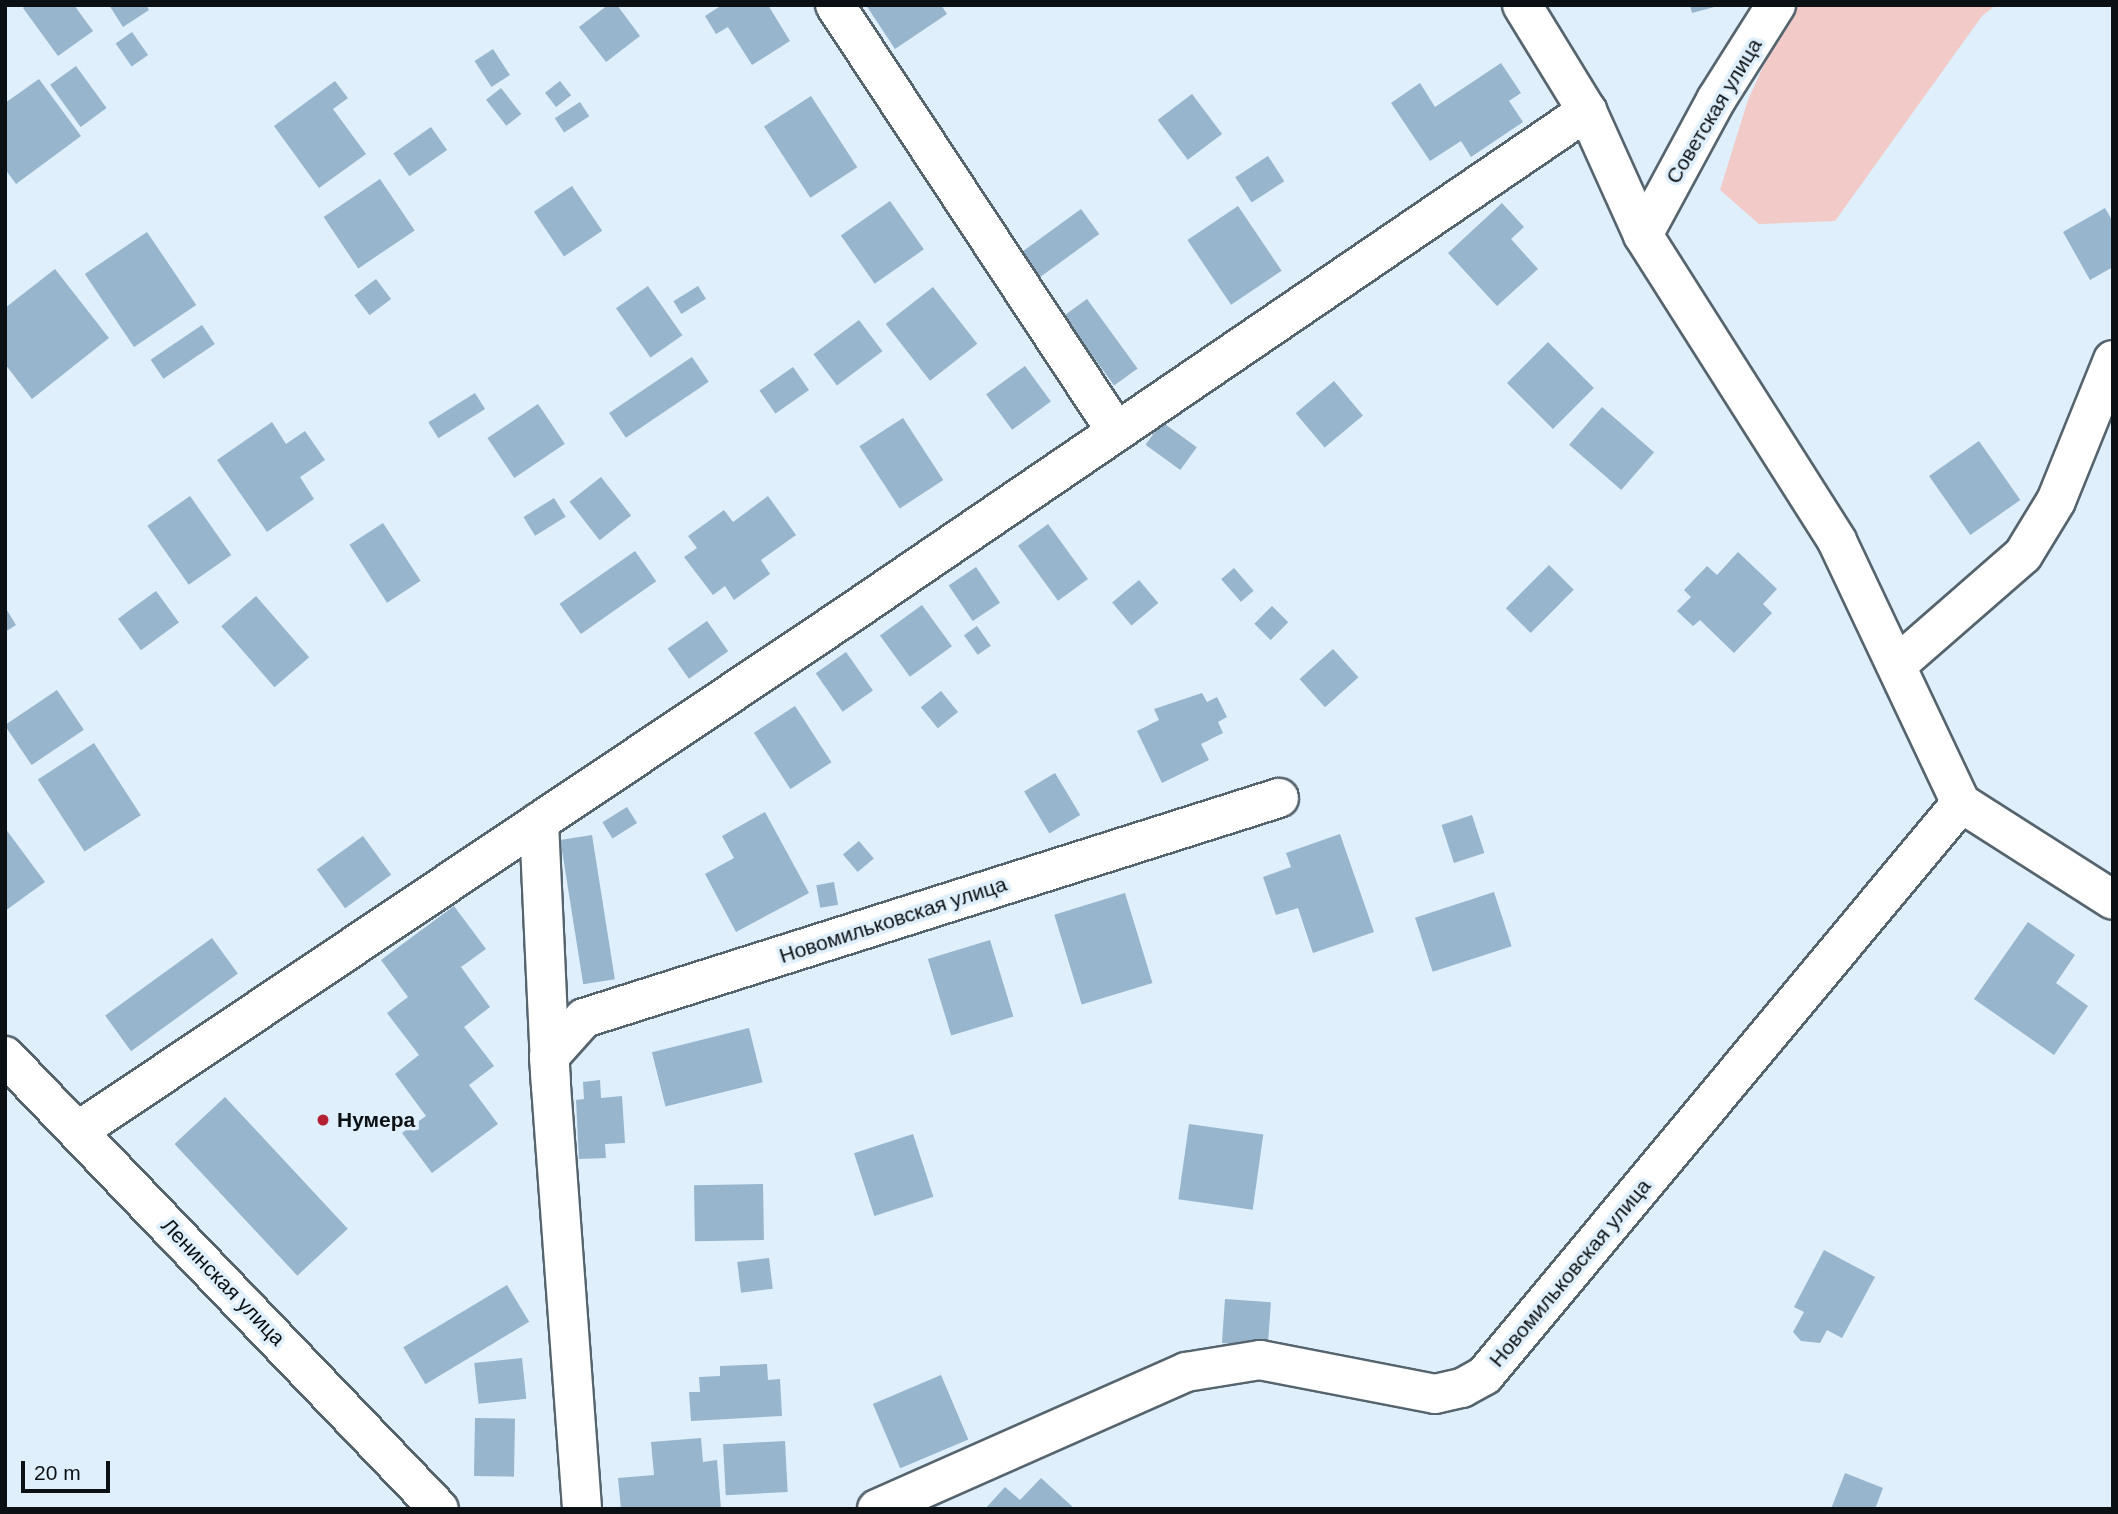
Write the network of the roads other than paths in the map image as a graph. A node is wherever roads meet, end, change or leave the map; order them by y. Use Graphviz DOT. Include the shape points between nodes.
graph roads {
  1 [pos="835,5"];
  2 [pos="1521,5"];
  3 [pos="1776,5"];
  4 [pos="1587,111"];
  5 [pos="1647,226"];
  6 [pos="2113,360"];
  7 [pos="1116,431"];
  8 [pos="1898,664"];
  9 [pos="1279,798"];
  10 [pos="1961,803"];
  11 [pos="539,822"];
  12 [pos="2113,900"];
  13 [pos="5,1056"];
  14 [pos="551,1086"];
  15 [pos="78,1130"];
  16 [pos="439,1509"];
  17 [pos="582,1509"];
  18 [pos="877,1509"];
  1 -- 7 [label="street"];
  2 -- 4 [label="street"];
  3 -- 5 [label="street, Советская улица"];
  4 -- 5 [label="street"];
  4 -- 7 [label="street"];
  5 -- 8 [label="street" via="1837,541"];
  6 -- 8 [label="street" via="2056,501 2023,555"];
  7 -- 11 [label="street"];
  8 -- 10 [label="street"];
  9 -- 14 [label="street, Новомильковская улица" via="584,1018 549,1057"];
  10 -- 12 [label="street"];
  10 -- 18 [label="street, Новомильковская улица" via="1485,1376 1436,1394 1260,1360 1186,1371"];
  11 -- 14 [label="street"];
  11 -- 15 [label="street"];
  13 -- 15 [label="street, Ленинская улица"];
  14 -- 17 [label="street"];
  15 -- 16 [label="street, Ленинская улица"];
}
